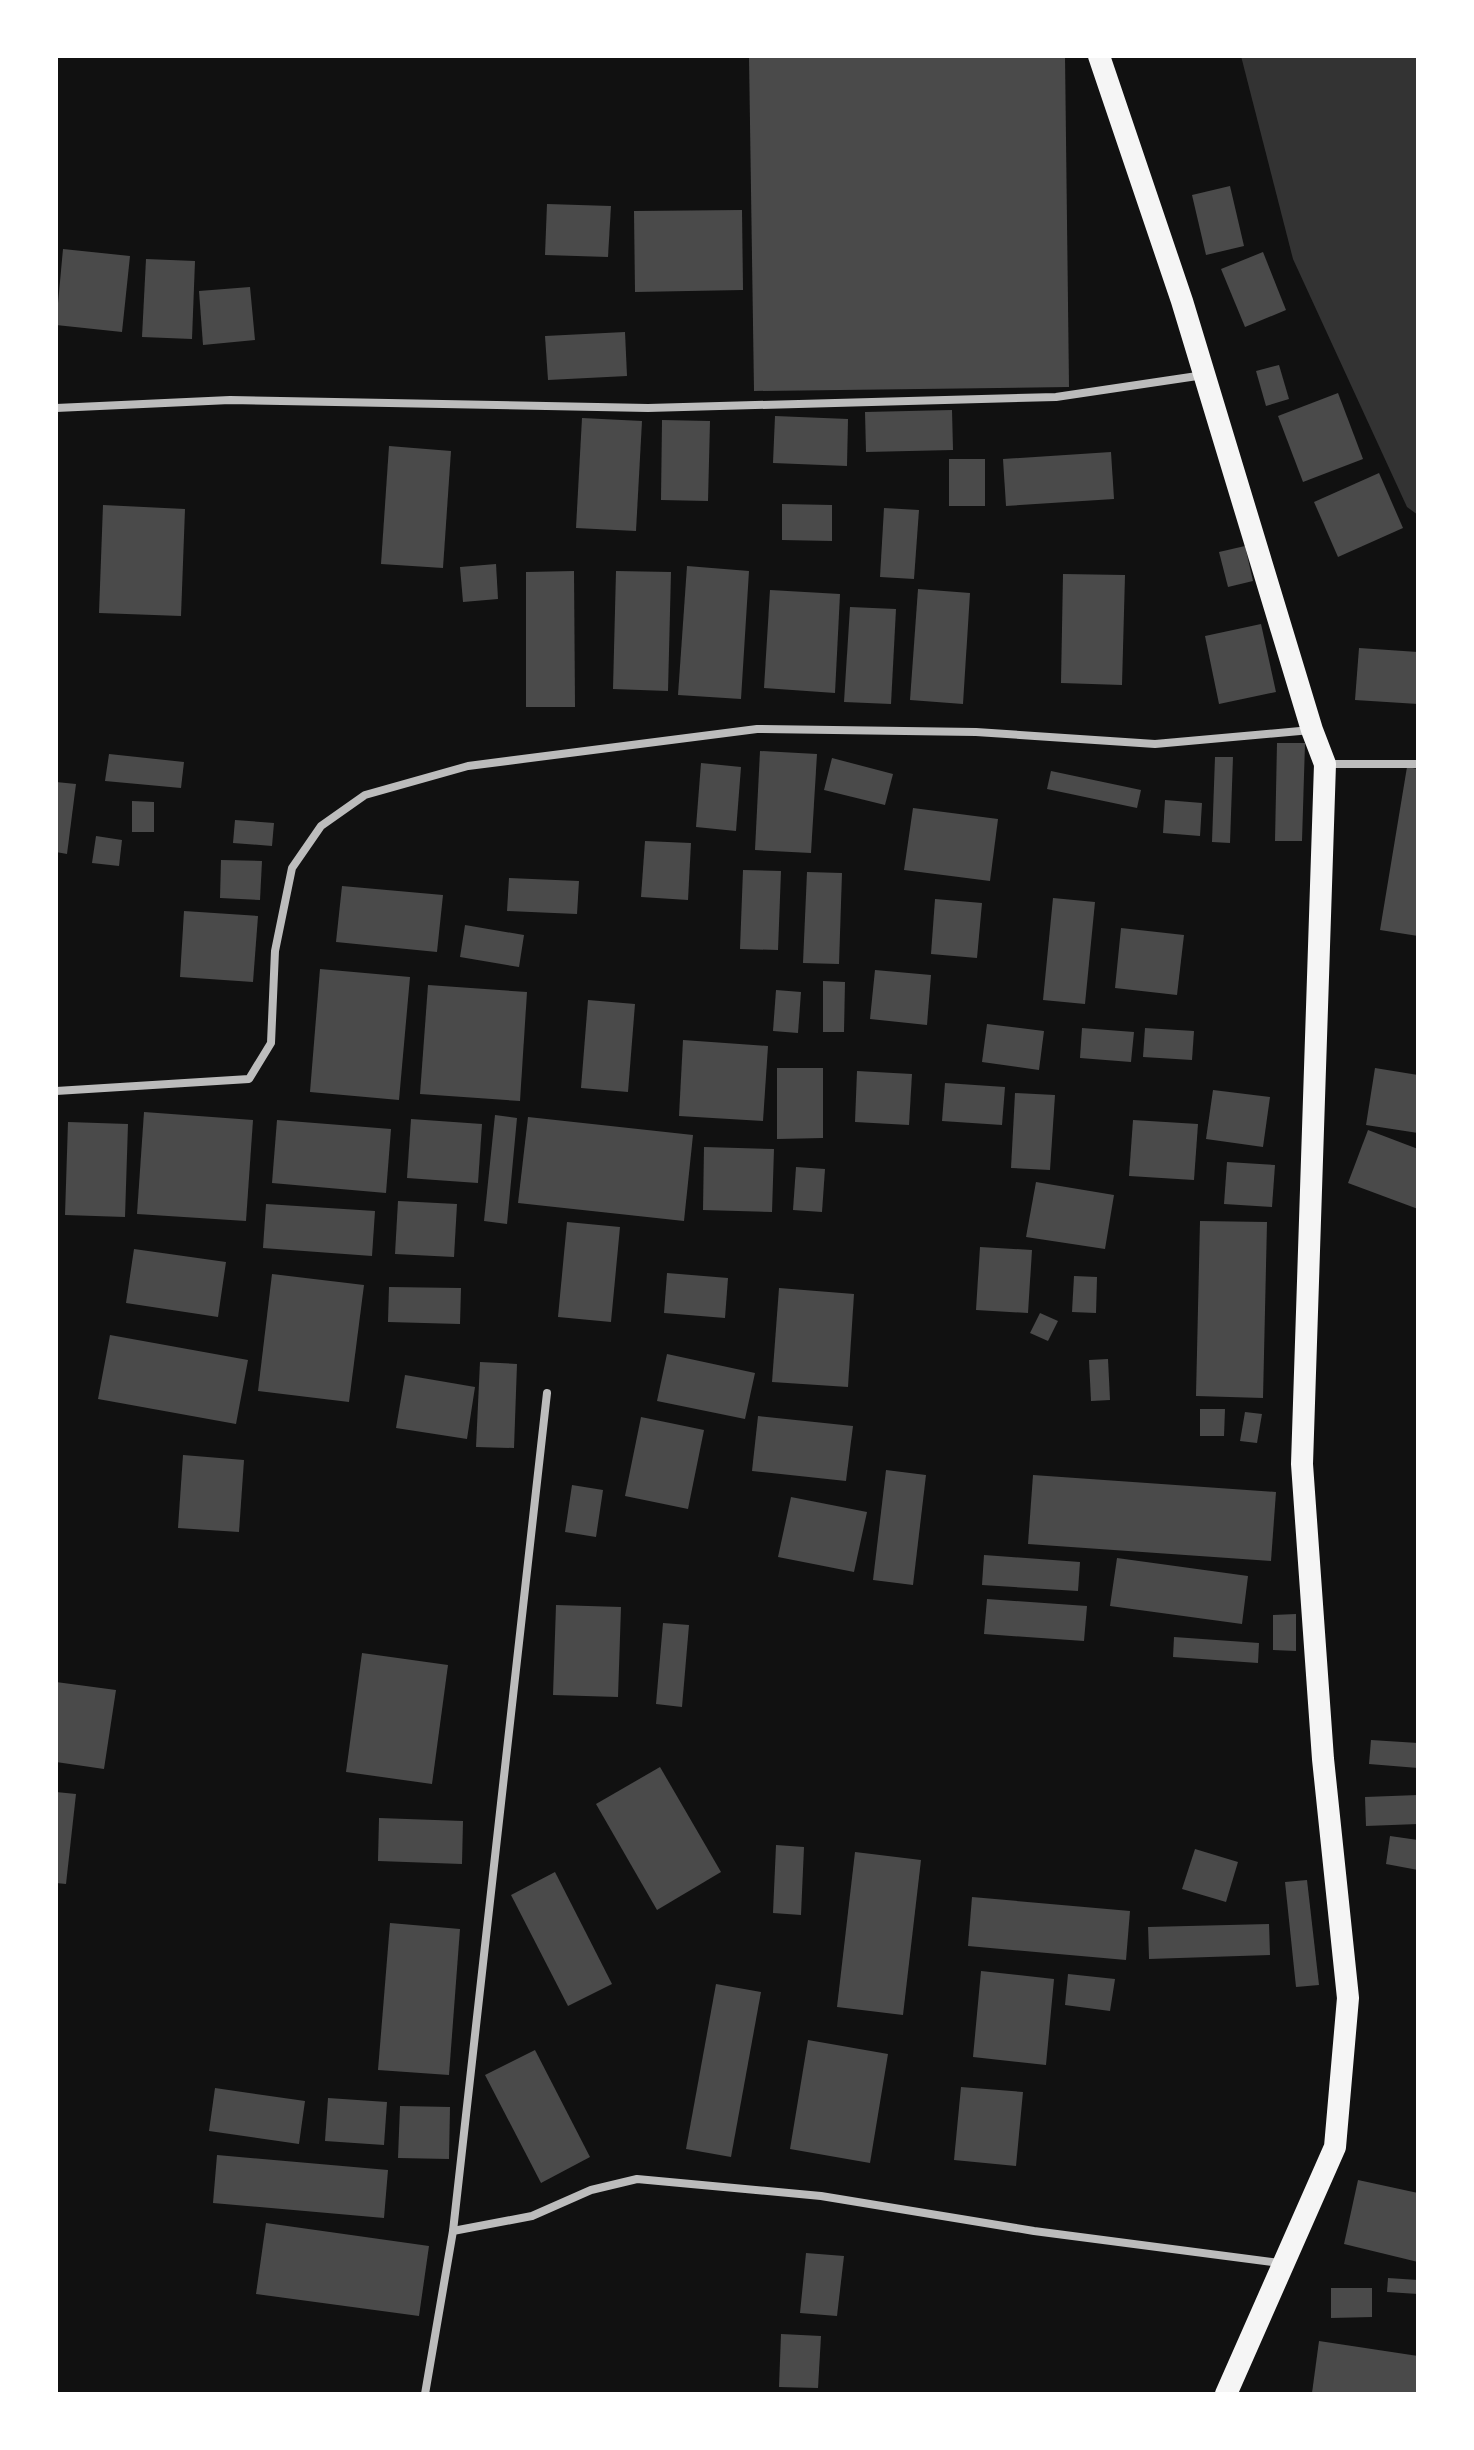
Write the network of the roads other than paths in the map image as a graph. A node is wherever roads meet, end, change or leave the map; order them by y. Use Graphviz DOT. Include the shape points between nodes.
graph roads {
  1 [pos="1099,56"];
  2 [pos="1205,375"];
  3 [pos="56,408"];
  4 [pos="1312,730"];
  5 [pos="1325,764"];
  6 [pos="1418,764"];
  7 [pos="56,1091"];
  8 [pos="547,1393"];
  9 [pos="453,2231"];
  10 [pos="1285,2264"];
  11 [pos="425,2394"];
  12 [pos="1226,2394"];
  1 -- 2 [label="highway"];
  2 -- 3 [label="street" via="1056,397 648,408 230,400"];
  2 -- 4 [label="highway"];
  4 -- 5 [label="highway"];
  4 -- 7 [label="street" via="1155,744 976,732 757,729 468,766 365,795 321,826 292,868 275,951 271,1043 249,1079"];
  5 -- 6 [label="street"];
  5 -- 10 [label="highway" via="1302,1464 1323,1759 1348,1998 1335,2147"];
  8 -- 9 [label="street"];
  9 -- 10 [label="street" via="532,2216 591,2190 637,2179 821,2196"];
  9 -- 11 [label="street"];
  10 -- 12 [label="highway"];
}
